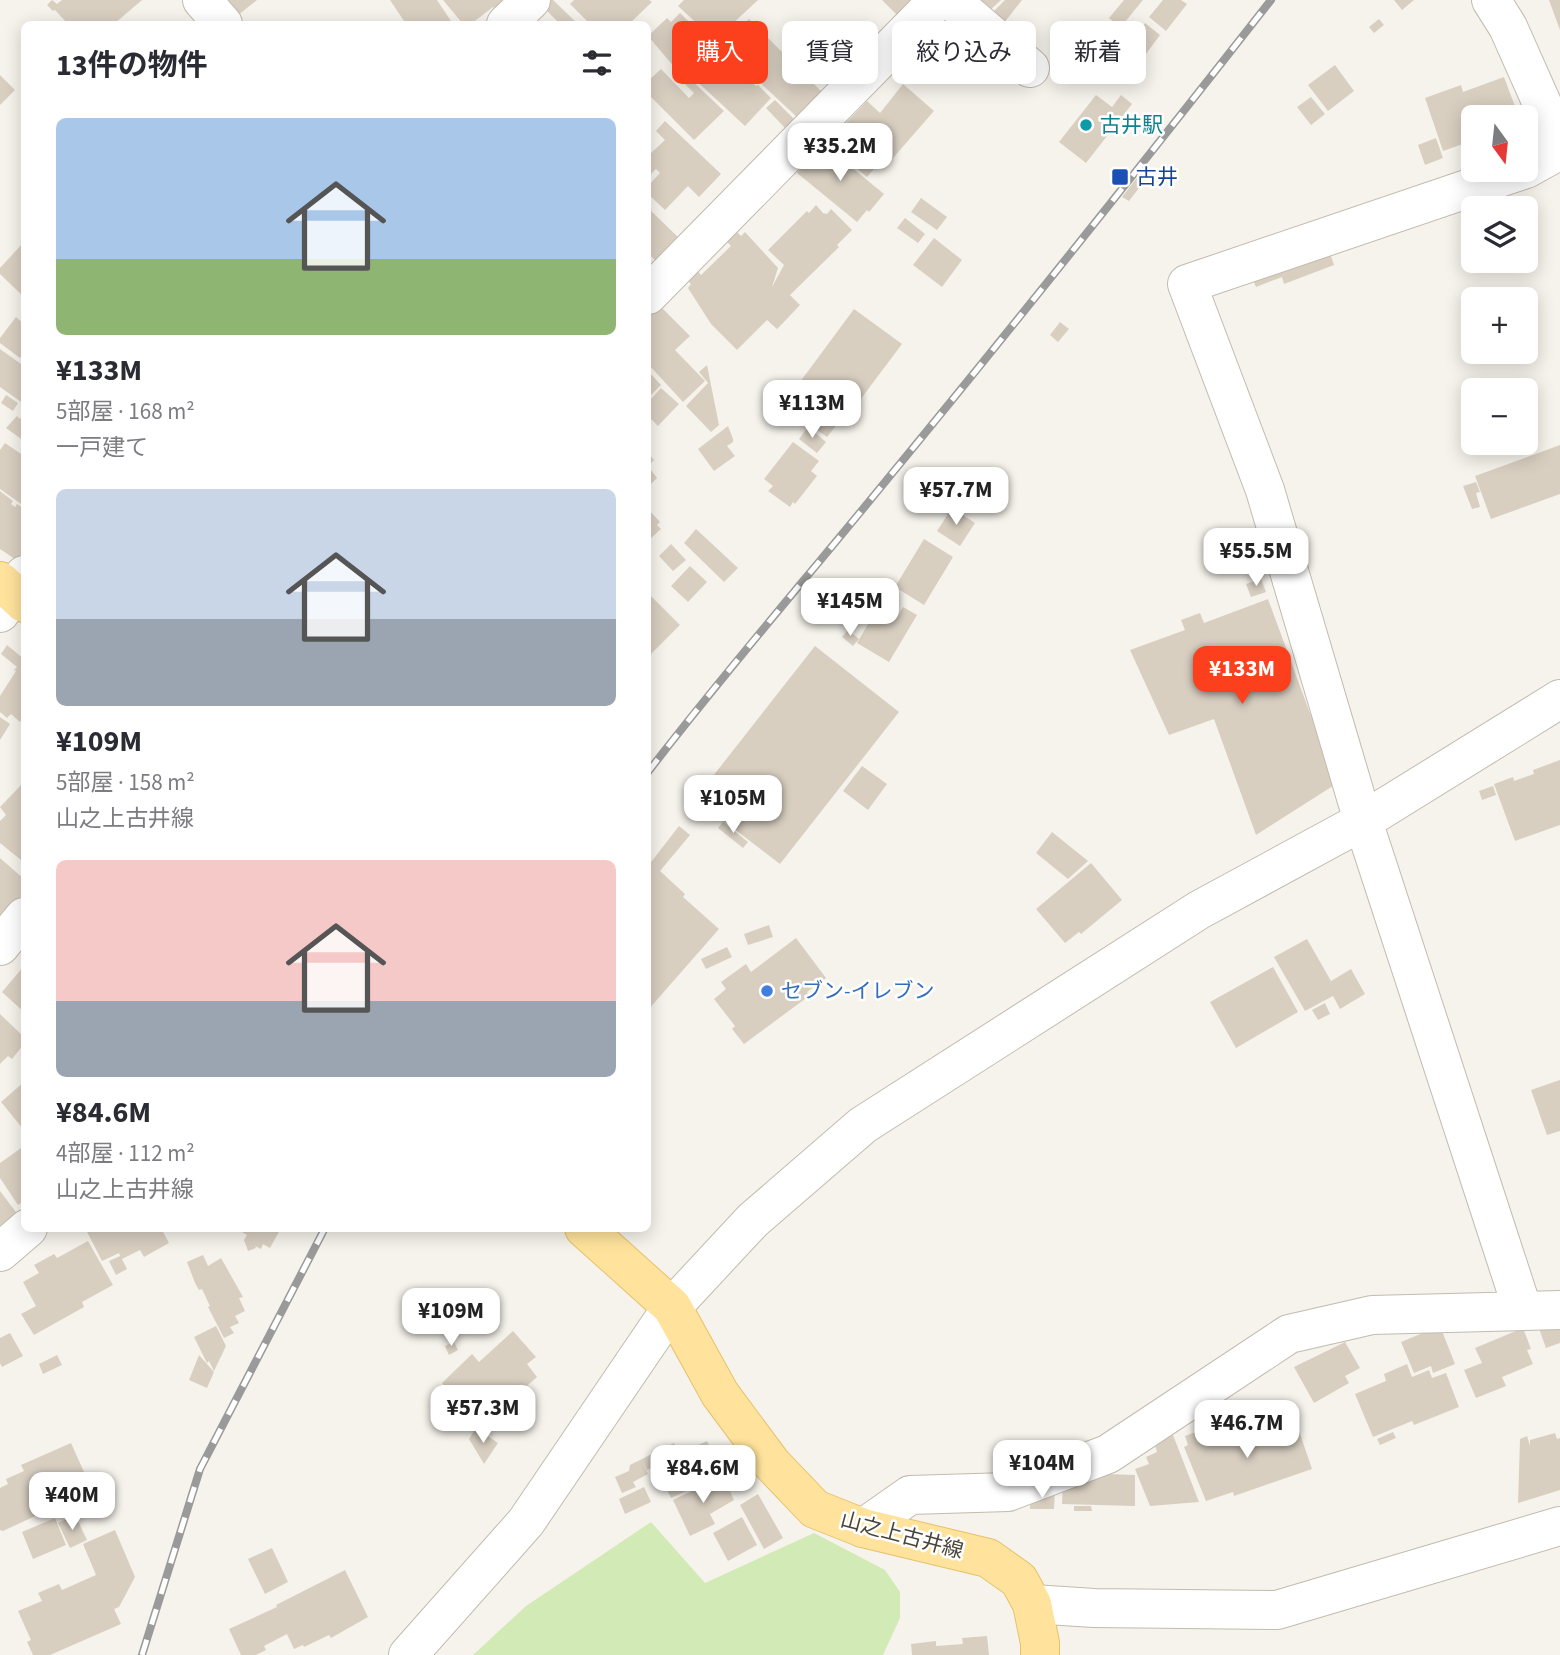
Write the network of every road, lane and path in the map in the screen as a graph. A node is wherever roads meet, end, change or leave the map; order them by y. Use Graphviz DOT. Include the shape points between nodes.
graph roads {
  1 [pos="202,0"];
  2 [pos="531,0"];
  3 [pos="938,0"];
  4 [pos="951,0"];
  5 [pos="1491,0"];
  6 [pos="220,21"];
  7 [pos="509,21"];
  8 [pos="975,21"];
  9 [pos="1538,162"];
  10 [pos="1487,182"];
  11 [pos="651,292"];
  12 [pos="1560,699"];
  13 [pos="1363,821"];
  14 [pos="21,921"];
  15 [pos="0,946"];
  16 [pos="23,1232"];
  17 [pos="588,1232"];
  18 [pos="0,1252"];
  19 [pos="672,1307"];
  20 [pos="1542,1311"];
  21 [pos="1560,1526"];
  22 [pos="863,1528"];
  23 [pos="1032,1604"];
  24 [pos="408,1655"];
  25 [pos="1040,1655"];
  1 -- 6 [label="street"];
  2 -- 7 [label="street"];
  3 -- 11 [label="street"];
  4 -- 8 [label="street"];
  5 -- 9 [label="street" via="1508,27 1556,135 1555,153"];
  10 -- 13 [label="street" via="1187,284 1265,491"];
  12 -- 13 [label="street"];
  13 -- 19 [label="street" via="1199,911 863,1125 753,1220"];
  13 -- 20 [label="street"];
  14 -- 15 [label="street"];
  16 -- 18 [label="street"];
  17 -- 19 [label="main road, 山之上古井線"];
  19 -- 22 [label="main road, 山之上古井線" via="720,1394 772,1464 815,1509"];
  19 -- 24 [label="street" via="526,1522"];
  20 -- 22 [label="street" via="1372,1315 1289,1334 1108,1454 1008,1492 911,1495"];
  21 -- 23 [label="street" via="1277,1610"];
  22 -- 23 [label="main road, 山之上古井線" via="988,1558 1019,1580"];
  23 -- 25 [label="main road, 山之上古井線"];
}
